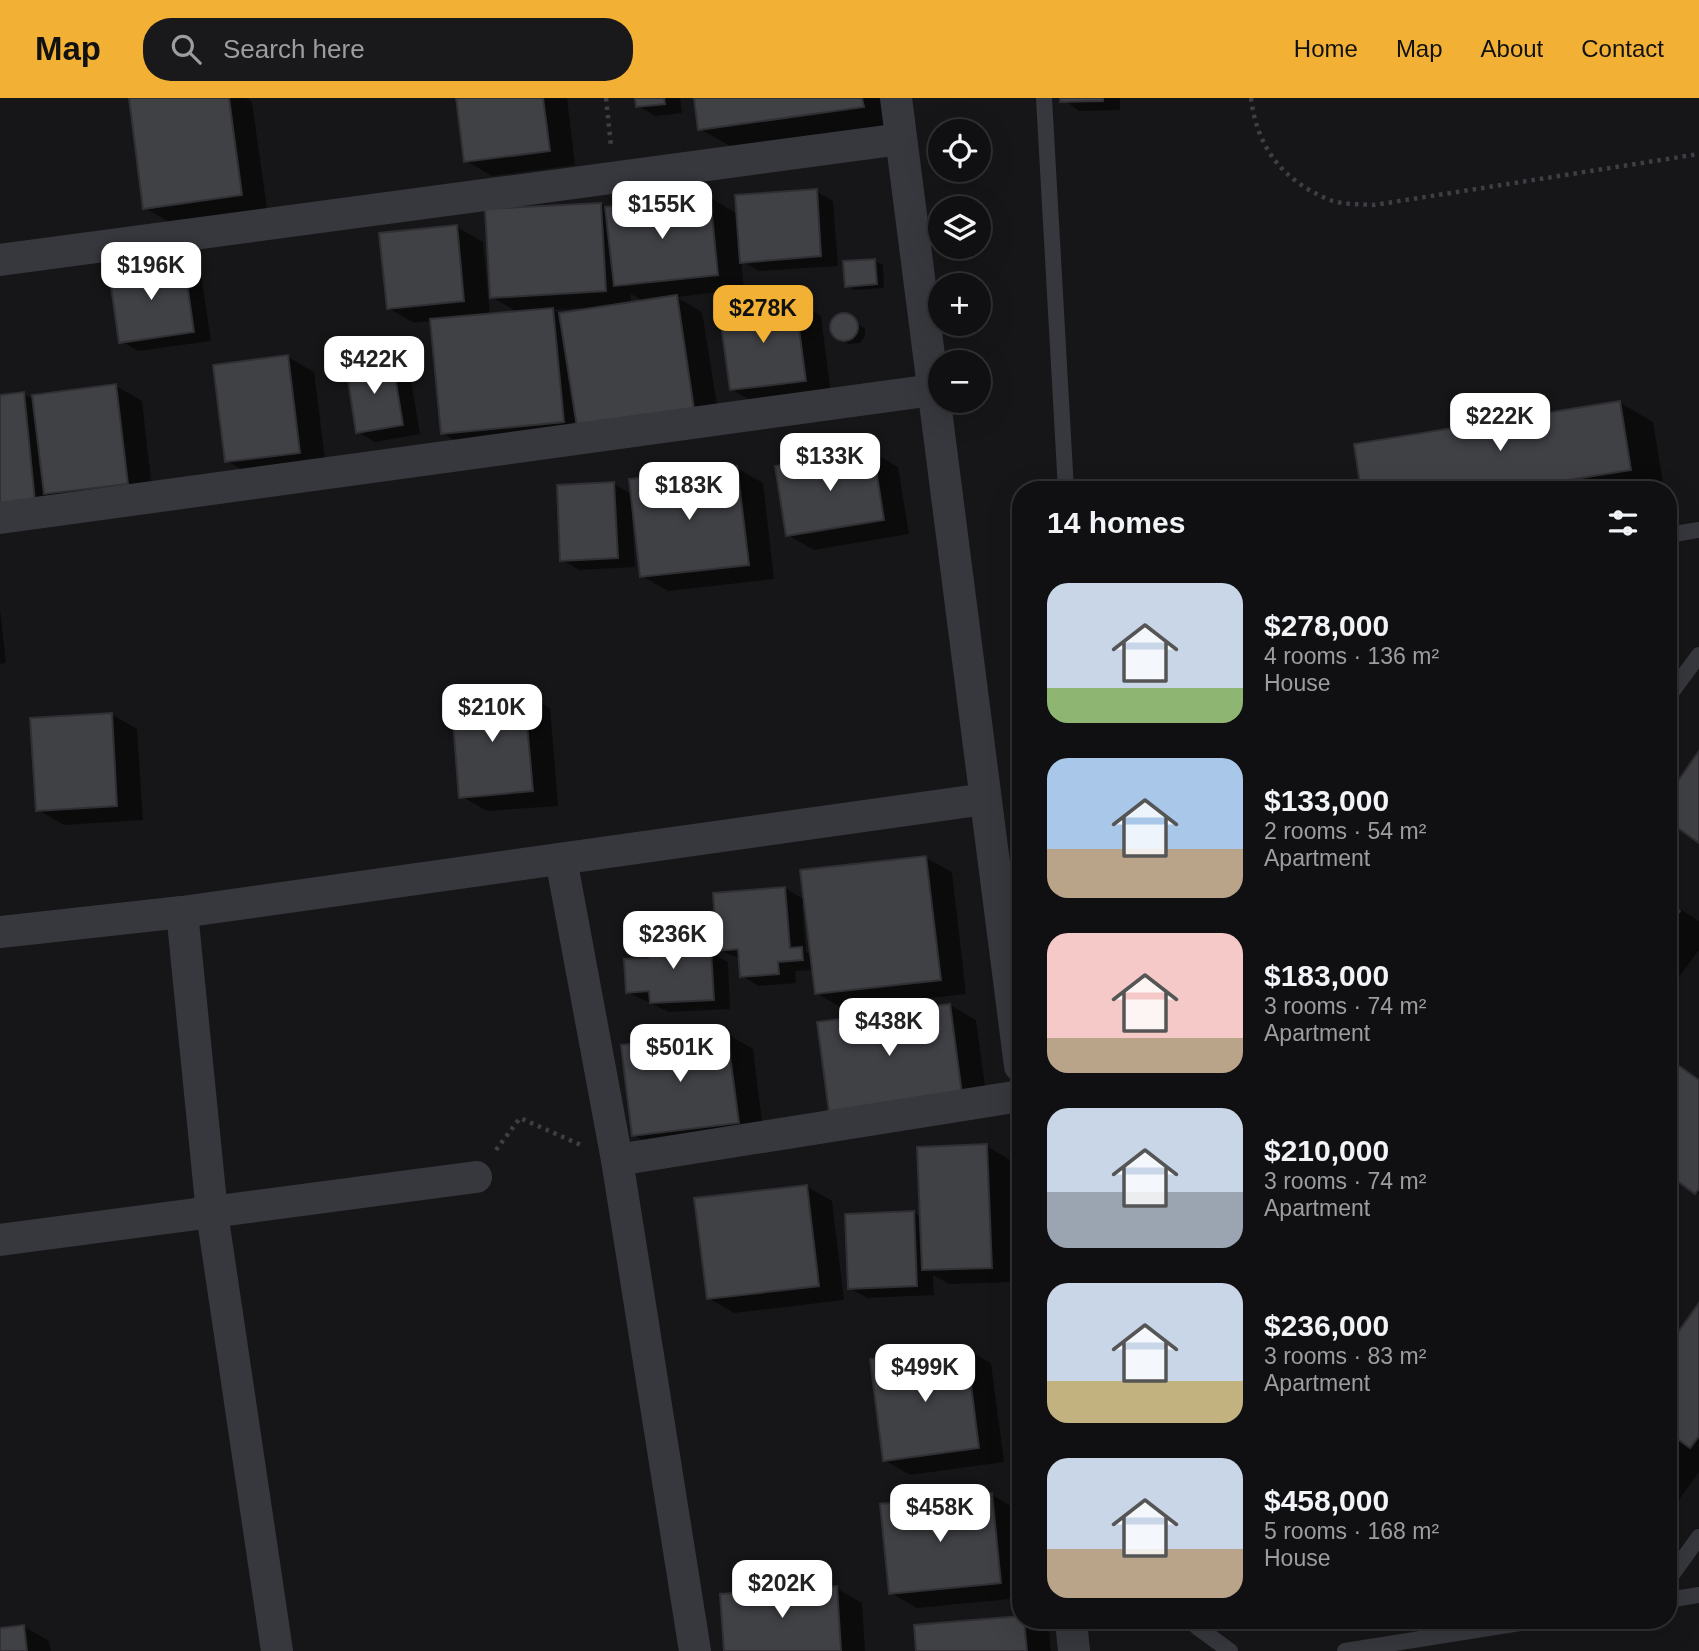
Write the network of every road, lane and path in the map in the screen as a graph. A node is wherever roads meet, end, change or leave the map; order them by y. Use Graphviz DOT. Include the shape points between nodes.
graph roads {
  1 [pos="606,98"];
  2 [pos="896,98"];
  3 [pos="1044,98"];
  4 [pos="1251,98"];
  5 [pos="901,139"];
  6 [pos="1699,154"];
  7 [pos="615,177"];
  8 [pos="0,260"];
  9 [pos="928,351"];
  10 [pos="928,391"];
  11 [pos="936,413"];
  12 [pos="1065,481"];
  13 [pos="0,518"];
  14 [pos="1695,534"];
  15 [pos="1677,535"];
  16 [pos="1699,655"];
  17 [pos="1677,685"];
  18 [pos="985,799"];
  19 [pos="561,859"];
  20 [pos="182,912"];
  21 [pos="0,932"];
  22 [pos="1012,1005"];
  23 [pos="1012,1097"];
  24 [pos="617,1160"];
  25 [pos="476,1177"];
  26 [pos="212,1213"];
  27 [pos="0,1241"];
  28 [pos="1699,1537"];
  29 [pos="1677,1568"];
  30 [pos="1699,1595"];
  31 [pos="1677,1599"];
  32 [pos="1072,1629"];
  33 [pos="1200,1629"];
  34 [pos="1483,1629"];
  35 [pos="277,1651"];
  36 [pos="695,1651"];
  37 [pos="1074,1651"];
  38 [pos="1230,1651"];
  39 [pos="1345,1651"];
  1 -- 7 [label="path"];
  2 -- 5 [label="street"];
  3 -- 12 [label="lane"];
  4 -- 6 [label="path" via="1254,120 1269,156 1295,181 1332,201 1374,205"];
  5 -- 7 [label="street"];
  5 -- 9 [label="street"];
  7 -- 8 [label="street"];
  10 -- 13 [label="street"];
  11 -- 18 [label="street"];
  14 -- 15 [label="lane"];
  16 -- 17 [label="lane"];
  18 -- 19 [label="street"];
  18 -- 22 [label="street"];
  19 -- 20 [label="street"];
  19 -- 24 [label="street"];
  20 -- 21 [label="street"];
  20 -- 26 [label="street"];
  23 -- 24 [label="street"];
  24 -- 25 [label="path" via="520,1118"];
  24 -- 36 [label="street"];
  25 -- 26 [label="street"];
  26 -- 27 [label="street"];
  26 -- 35 [label="street"];
  28 -- 29 [label="lane"];
  30 -- 31 [label="lane"];
  32 -- 37 [label="street"];
  33 -- 38 [label="lane"];
  34 -- 39 [label="lane"];
}
